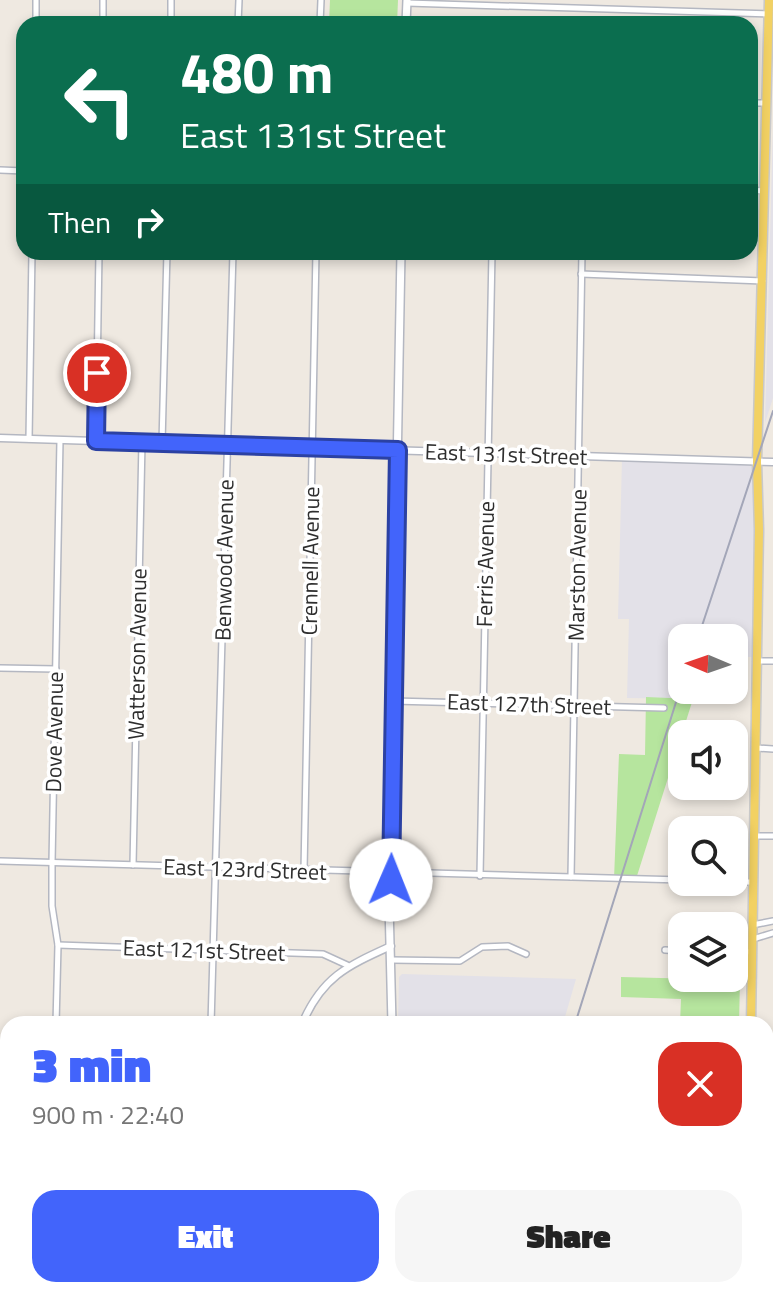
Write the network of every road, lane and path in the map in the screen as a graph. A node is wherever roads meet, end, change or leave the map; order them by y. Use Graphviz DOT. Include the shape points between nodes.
graph roads {
  1 [pos="769,0"];
  2 [pos="407,1"];
  3 [pos="769,14"];
  4 [pos="758,103"];
  5 [pos="766,103"];
  6 [pos="758,191"];
  7 [pos="764,191"];
  8 [pos="32,260"];
  9 [pos="99,260"];
  10 [pos="167,260"];
  11 [pos="233,260"];
  12 [pos="316,260"];
  13 [pos="401,260"];
  14 [pos="492,260"];
  15 [pos="582,260"];
  16 [pos="581,274"];
  17 [pos="763,281"];
  18 [pos="0,438"];
  19 [pos="29,439"];
  20 [pos="60,440"];
  21 [pos="96,441"];
  22 [pos="142,442"];
  23 [pos="162,443"];
  24 [pos="227,445"];
  25 [pos="313,448"];
  26 [pos="398,450"];
  27 [pos="488,453"];
  28 [pos="578,456"];
  29 [pos="757,462"];
  30 [pos="773,462"];
  31 [pos="757,661"];
  32 [pos="773,661"];
  33 [pos="0,668"];
  34 [pos="56,669"];
  35 [pos="393,701"];
  36 [pos="483,702"];
  37 [pos="575,705"];
  38 [pos="664,708"];
  39 [pos="755,748"];
  40 [pos="773,749"];
  41 [pos="753,836"];
  42 [pos="773,836"];
  43 [pos="0,861"];
  44 [pos="52,863"];
  45 [pos="133,865"];
  46 [pos="217,868"];
  47 [pos="304,871"];
  48 [pos="391,873"];
  49 [pos="480,876"];
  50 [pos="571,877"];
  51 [pos="668,880"];
  52 [pos="748,882"];
  53 [pos="752,882"];
  54 [pos="773,921"];
  55 [pos="752,925"];
  56 [pos="773,933"];
  57 [pos="752,940"];
  58 [pos="58,945"];
  59 [pos="391,946"];
  60 [pos="214,950"];
  61 [pos="665,950"];
  62 [pos="668,950"];
  63 [pos="748,952"];
  64 [pos="752,952"];
  65 [pos="526,954"];
  66 [pos="392,960"];
  67 [pos="347,965"];
  68 [pos="56,1016"];
  69 [pos="211,1016"];
  70 [pos="306,1016"];
  71 [pos="392,1016"];
  72 [pos="751,1016"];
  1 -- 3 [label="main road"];
  2 -- 3 [label="street"];
  3 -- 5 [label="main road"];
  4 -- 5 [label="street"];
  5 -- 7 [label="main road"];
  6 -- 7 [label="street"];
  7 -- 17 [label="main road"];
  8 -- 19 [label="street"];
  9 -- 21 [label="street"];
  10 -- 23 [label="street"];
  11 -- 24 [label="street, Benwood Avenue"];
  12 -- 25 [label="street, Crennell Avenue"];
  13 -- 26 [label="main road"];
  14 -- 27 [label="street, Ferris Avenue"];
  15 -- 16 [label="street, Marston Avenue"];
  16 -- 17 [label="street"];
  16 -- 28 [label="street, Marston Avenue"];
  17 -- 29 [label="main road"];
  18 -- 19 [label="street, East 131st Street"];
  19 -- 20 [label="street, East 131st Street"];
  20 -- 21 [label="street, East 131st Street"];
  20 -- 34 [label="street, Dove Avenue"];
  21 -- 22 [label="street, East 131st Street"];
  22 -- 23 [label="street, East 131st Street"];
  22 -- 45 [label="street, Watterson Avenue"];
  23 -- 24 [label="street, East 131st Street"];
  24 -- 25 [label="street, East 131st Street"];
  24 -- 46 [label="street, Benwood Avenue"];
  25 -- 26 [label="street, East 131st Street"];
  25 -- 47 [label="street, Crennell Avenue"];
  26 -- 27 [label="street, East 131st Street"];
  26 -- 35 [label="main road"];
  27 -- 28 [label="street, East 131st Street"];
  27 -- 36 [label="street, Ferris Avenue"];
  28 -- 29 [label="street, East 131st Street"];
  28 -- 37 [label="street, Marston Avenue"];
  29 -- 30 [label="street, East 131st Street"];
  29 -- 31 [label="main road"];
  31 -- 32 [label="street"];
  31 -- 39 [label="main road"];
  33 -- 34 [label="street"];
  34 -- 44 [label="street, Dove Avenue"];
  35 -- 36 [label="street, East 127th Street"];
  35 -- 48 [label="main road"];
  36 -- 37 [label="street, East 127th Street"];
  36 -- 49 [label="street, Ferris Avenue"];
  37 -- 38 [label="street, East 127th Street"];
  37 -- 50 [label="street, Marston Avenue"];
  39 -- 40 [label="street"];
  39 -- 41 [label="main road"];
  41 -- 42 [label="street"];
  41 -- 53 [label="main road"];
  43 -- 44 [label="street, East 123rd Street"];
  44 -- 45 [label="street, East 123rd Street"];
  44 -- 58 [label="street, Dove Avenue"];
  45 -- 46 [label="street, East 123rd Street"];
  46 -- 47 [label="street, East 123rd Street"];
  46 -- 60 [label="street, Benwood Avenue"];
  47 -- 48 [label="street, East 123rd Street"];
  48 -- 49 [label="street, East 123rd Street"];
  48 -- 59 [label="main road"];
  49 -- 50 [label="street, East 123rd Street"];
  50 -- 51 [label="street, East 123rd Street"];
  52 -- 53 [label="street"];
  53 -- 55 [label="main road"];
  54 -- 55 [label="street"];
  55 -- 57 [label="main road"];
  56 -- 57 [label="street"];
  57 -- 64 [label="main road"];
  58 -- 60 [label="street, East 121st Street"];
  58 -- 68 [label="street, Dove Avenue"];
  59 -- 66 [label="main road"];
  59 -- 67 [label="street"];
  60 -- 67 [label="street, East 121st Street" via="323,954"];
  60 -- 69 [label="street, Benwood Avenue"];
  61 -- 62 [label="street"];
  63 -- 64 [label="street"];
  64 -- 72 [label="main road"];
  65 -- 66 [label="street" via="508,946 482,947 460,961"];
  66 -- 71 [label="main road"];
  67 -- 70 [label="street" via="319,992"];
}
